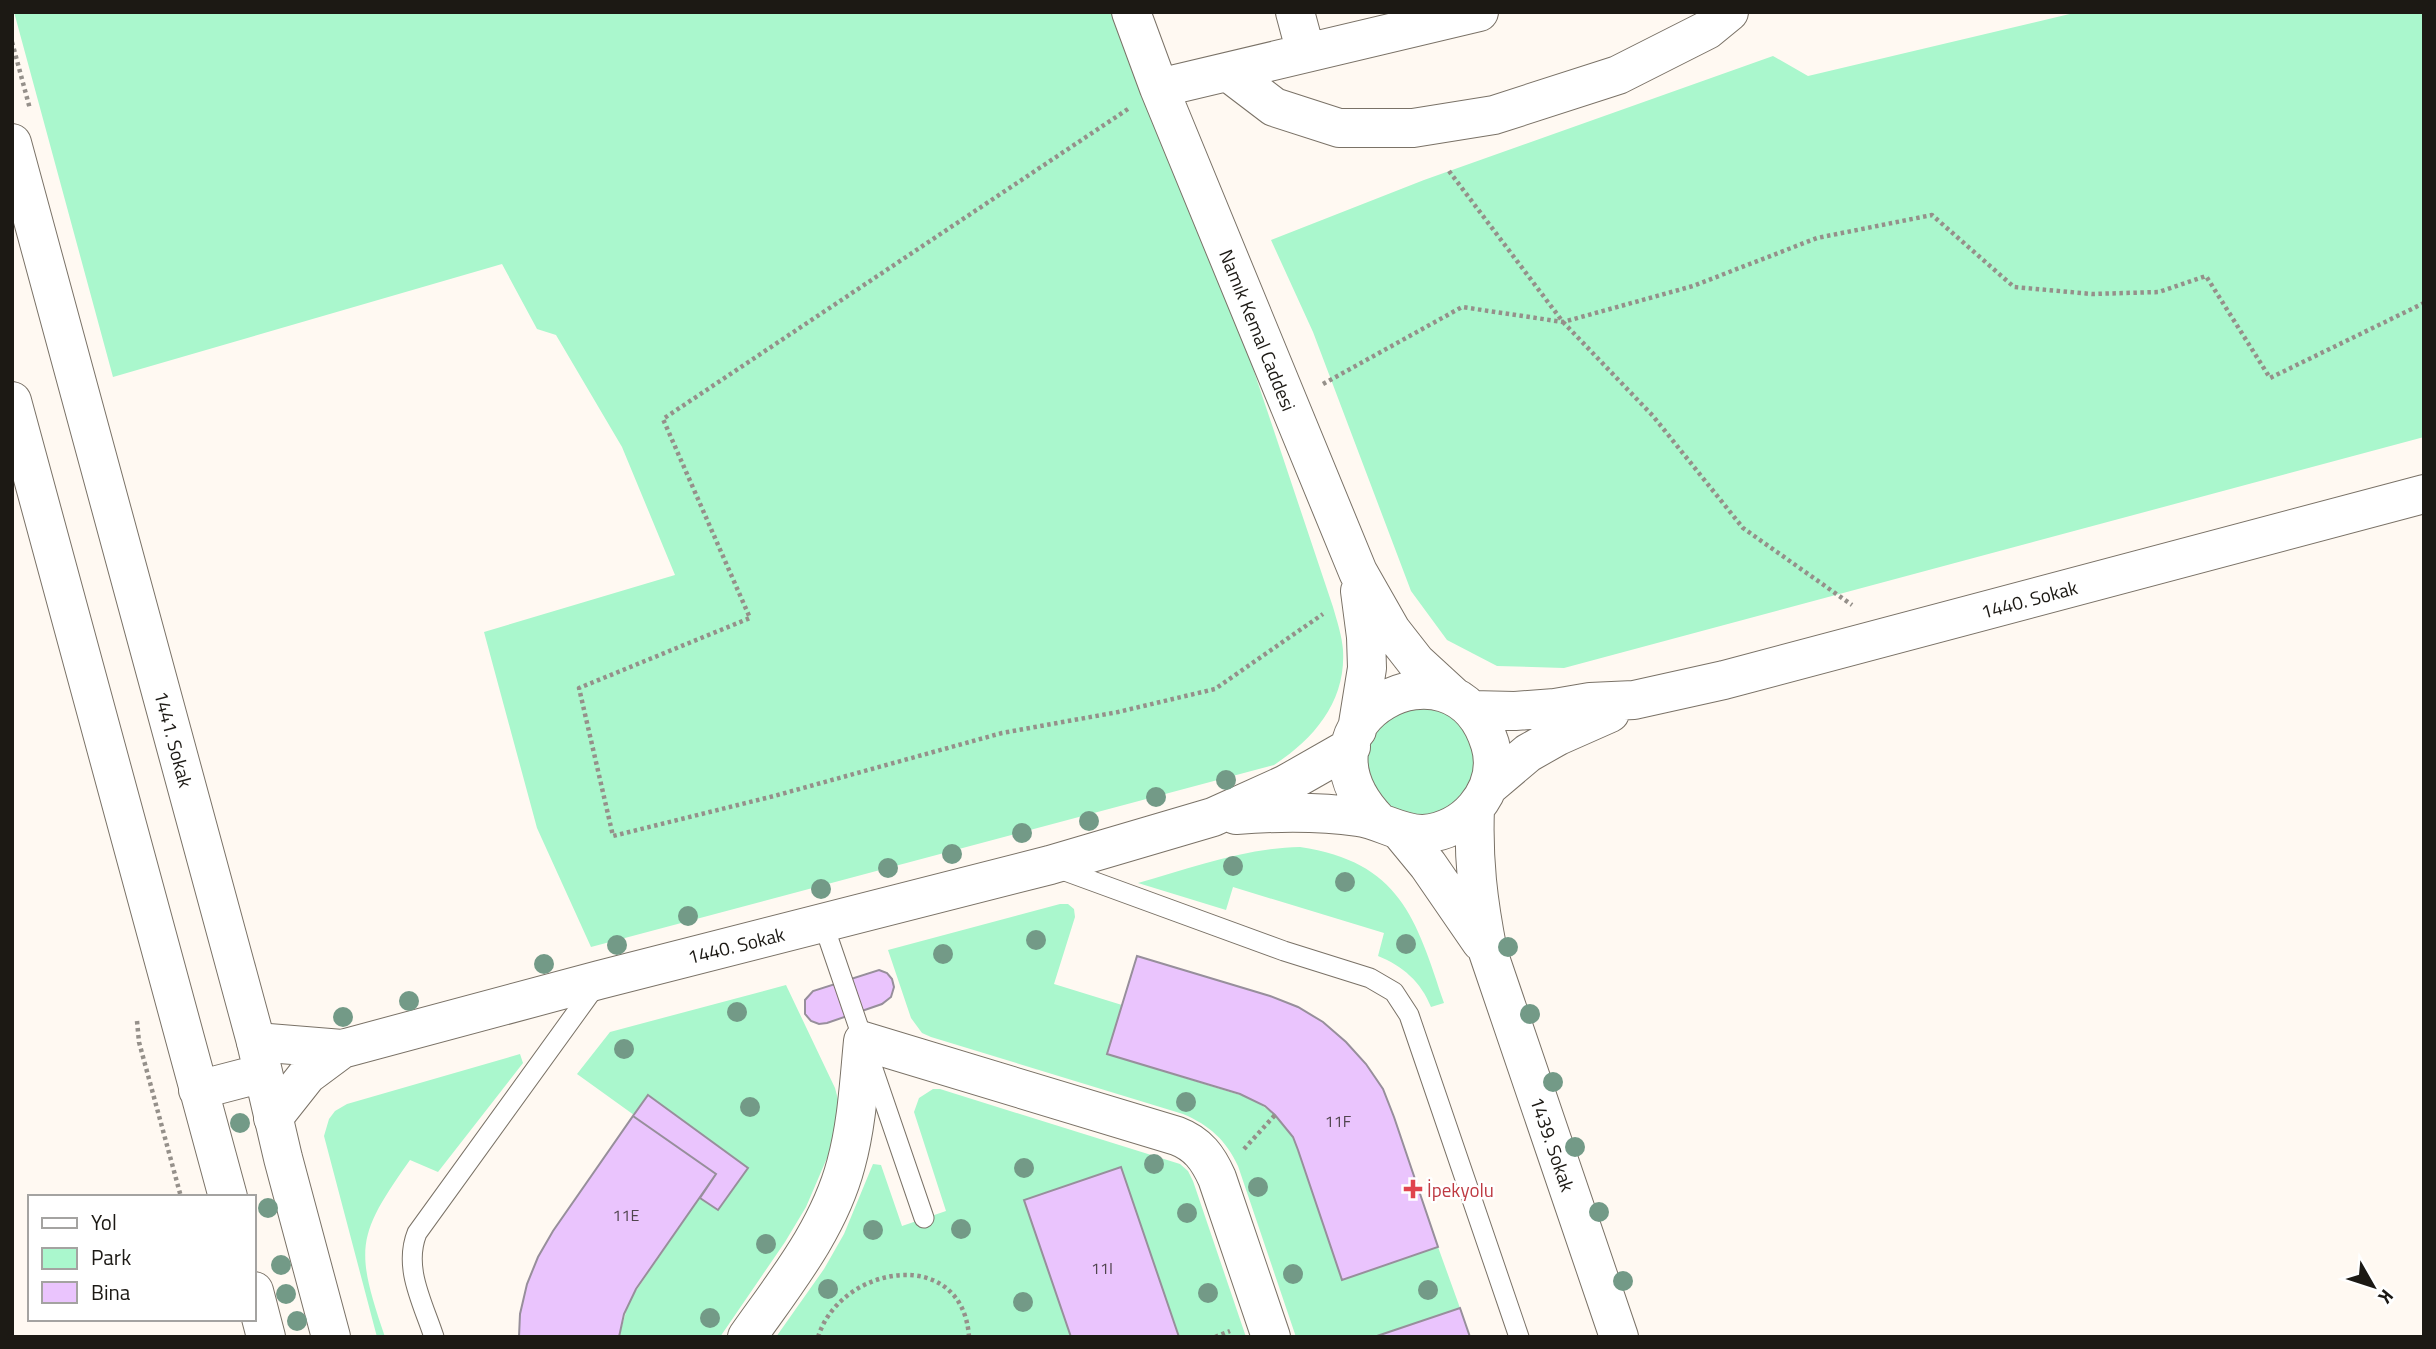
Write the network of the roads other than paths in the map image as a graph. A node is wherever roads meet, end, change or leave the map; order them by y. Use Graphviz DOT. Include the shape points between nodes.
graph roads {
  1 [pos="1132,12"];
  2 [pos="1295,12"];
  3 [pos="1479,12"];
  4 [pos="1729,12"];
  5 [pos="1306,53"];
  6 [pos="1228,72"];
  7 [pos="1159,88"];
  8 [pos="12,143"];
  9 [pos="12,401"];
  10 [pos="2424,494"];
  11 [pos="1358,572"];
  12 [pos="1634,700"];
  13 [pos="1463,703"];
  14 [pos="1354,738"];
  15 [pos="1482,797"];
  16 [pos="1213,817"];
  17 [pos="1389,826"];
  18 [pos="1050,865"];
  19 [pos="823,923"];
  20 [pos="1488,952"];
  21 [pos="599,980"];
  22 [pos="863,1041"];
  23 [pos="342,1049"];
  24 [pos="259,1058"];
  25 [pos="198,1090"];
  26 [pos="273,1118"];
  27 [pos="227,1195"];
  28 [pos="924,1218"];
  29 [pos="256,1300"];
  30 [pos="266,1337"];
  31 [pos="331,1337"];
  32 [pos="434,1337"];
  33 [pos="747,1337"];
  34 [pos="1271,1337"];
  35 [pos="1519,1337"];
  36 [pos="1619,1337"];
  1 -- 7 [label="street, Namık Kemal Caddesi"];
  2 -- 5 [label="street"];
  3 -- 5 [label="street"];
  4 -- 6 [label="street" via="1707,30 1618,75 1494,115 1413,128 1339,128 1274,107"];
  5 -- 6 [label="street"];
  6 -- 7 [label="street"];
  7 -- 11 [label="street, Namık Kemal Caddesi"];
  8 -- 24 [label="street, 1441. Sokak"];
  9 -- 25 [label="street"];
  10 -- 12 [label="street, 1440. Sokak"];
  11 -- 13 [label="street" via="1391,630 1416,662"];
  11 -- 14 [label="street" via="1367,668"];
  12 -- 13 [label="street" via="1515,711"];
  12 -- 15 [label="street" via="1528,753"];
  13 -- 14 [label="street" via="1430,689 1407,691 1384,699 1366,714"];
  13 -- 15 [label="street" via="1486,730 1493,752"];
  14 -- 16 [label="street" via="1286,784"];
  14 -- 17 [label="street" via="1348,758 1351,782 1362,803"];
  15 -- 17 [label="street" via="1467,817 1447,829 1423,834"];
  15 -- 20 [label="street" via="1473,854"];
  16 -- 17 [label="street" via="1314,812"];
  16 -- 18 [label="street, 1440. Sokak"];
  17 -- 20 [label="street" via="1428,865"];
  18 -- 19 [label="street, 1440. Sokak"];
  18 -- 35 [label="lane" via="1370,978 1394,992 1409,1015"];
  19 -- 21 [label="street, 1440. Sokak"];
  19 -- 22 [label="lane"];
  20 -- 36 [label="street, 1439. Sokak"];
  21 -- 23 [label="street, 1440. Sokak"];
  21 -- 32 [label="lane" via="417,1233 412,1269"];
  22 -- 28 [label="lane"];
  22 -- 33 [label="street" via="856,1116 846,1165 829,1212"];
  22 -- 34 [label="street" via="1194,1144 1217,1178"];
  23 -- 24 [label="street, 1440. Sokak"];
  23 -- 26 [label="street" via="307,1074"];
  24 -- 25 [label="street, 1440. Sokak"];
  24 -- 26 [label="street, 1441. Sokak"];
  25 -- 27 [label="street"];
  26 -- 31 [label="street, 1441. Sokak"];
  29 -- 30 [label="street"];
}
